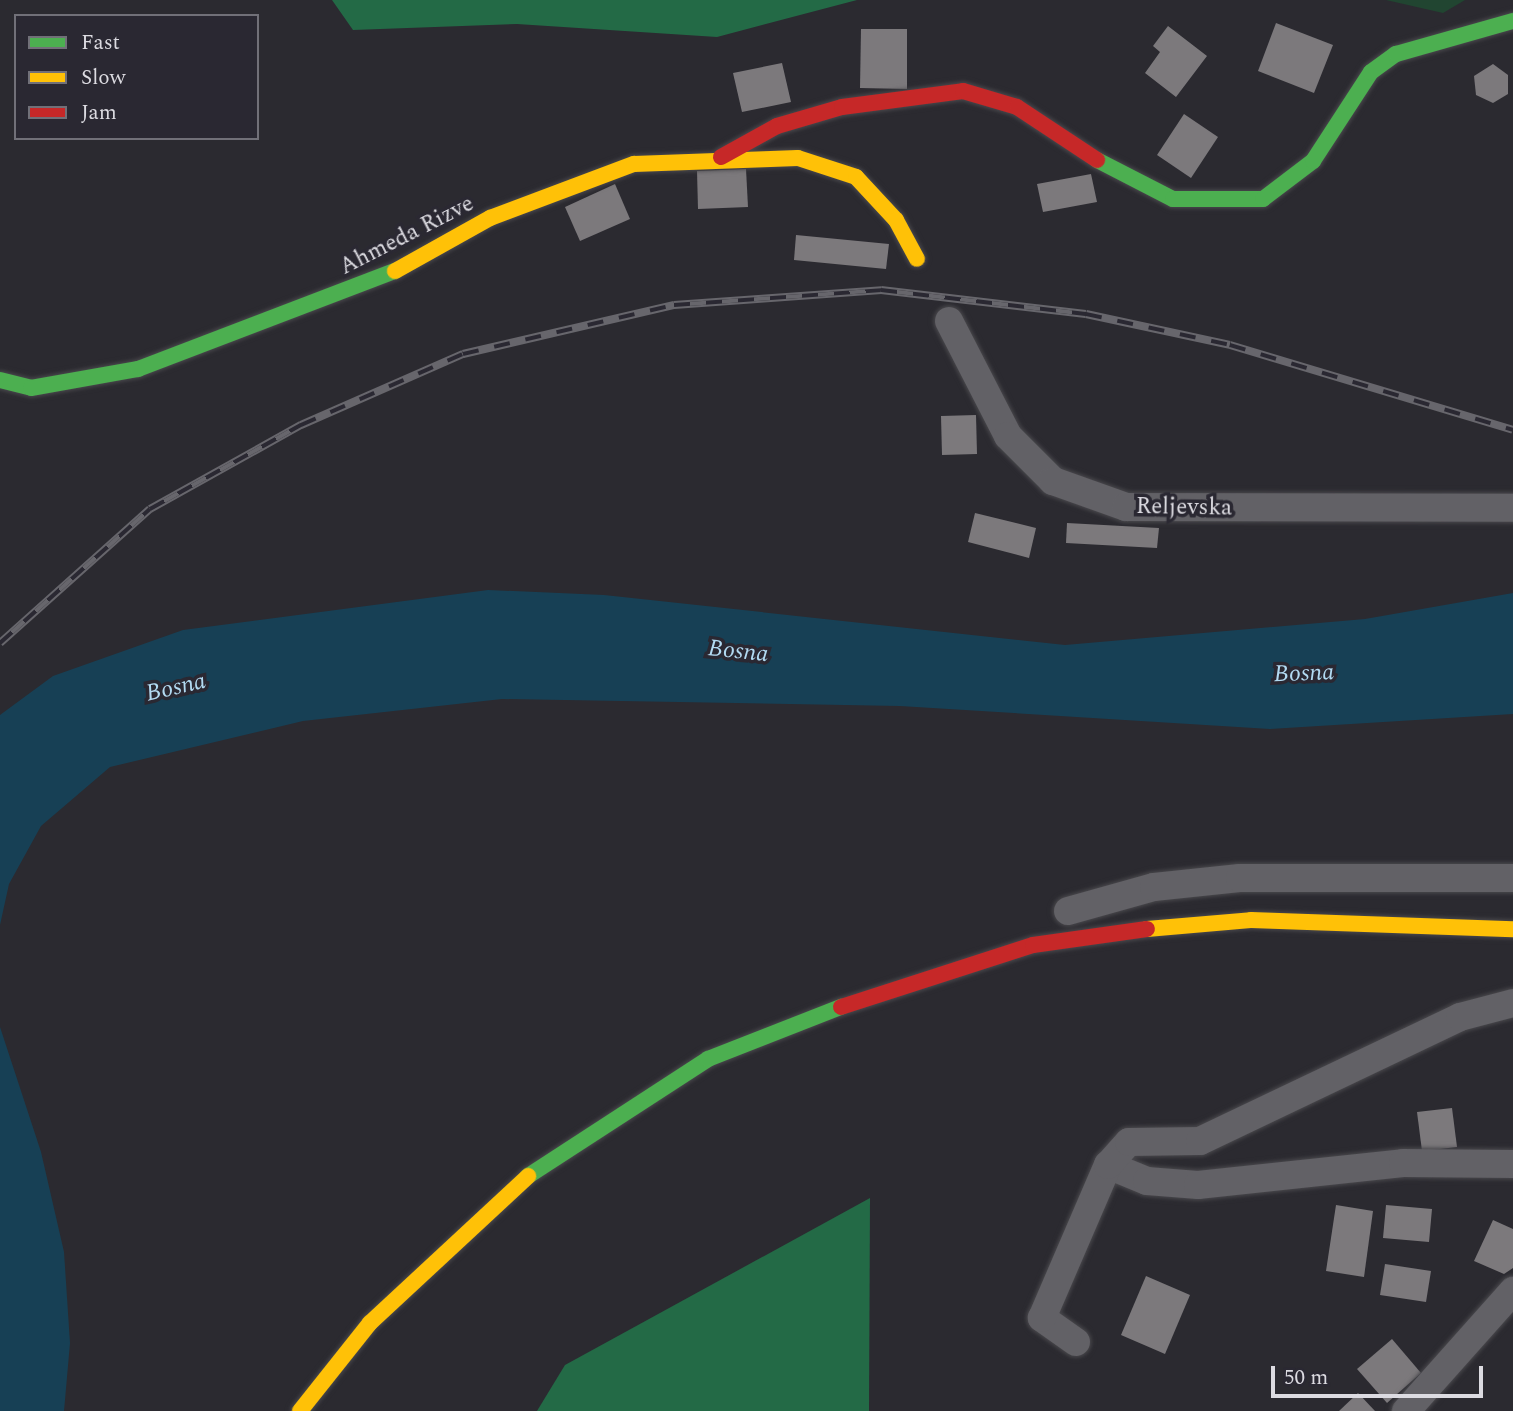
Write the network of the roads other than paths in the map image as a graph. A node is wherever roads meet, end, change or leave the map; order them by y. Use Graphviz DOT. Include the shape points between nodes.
graph roads {
  1 [pos="1513,21"];
  2 [pos="713,161"];
  3 [pos="917,259"];
  4 [pos="949,321"];
  5 [pos="0,380"];
  6 [pos="1513,508"];
  7 [pos="1513,878"];
  8 [pos="1068,911"];
  9 [pos="1513,929"];
  10 [pos="1513,1003"];
  11 [pos="1513,1164"];
  12 [pos="1108,1165"];
  13 [pos="1513,1291"];
  14 [pos="1076,1342"];
  15 [pos="300,1411"];
  16 [pos="1406,1411"];
  1 -- 2 [label="street" via="1396,54 1371,72 1312,161 1262,199 1173,199 1114,171 1017,107 963,91 842,107 777,126"];
  2 -- 3 [label="street, Ahmeda Rizve" via="798,158 856,177 896,220"];
  2 -- 5 [label="street, Ahmeda Rizve" via="634,164 490,218 378,281 138,369 31,388"];
  4 -- 6 [label="street, Reljevska" via="1008,436 1053,481 1126,507"];
  7 -- 8 [label="street" via="1240,878 1154,887"];
  9 -- 15 [label="street" via="1251,920 1142,929 1033,945 804,1020 708,1059 548,1157 370,1323"];
  10 -- 12 [label="street" via="1460,1017 1200,1141 1129,1142"];
  11 -- 12 [label="street" via="1403,1163 1198,1185 1147,1181"];
  12 -- 14 [label="street" via="1042,1318"];
  13 -- 16 [label="street"];
}
